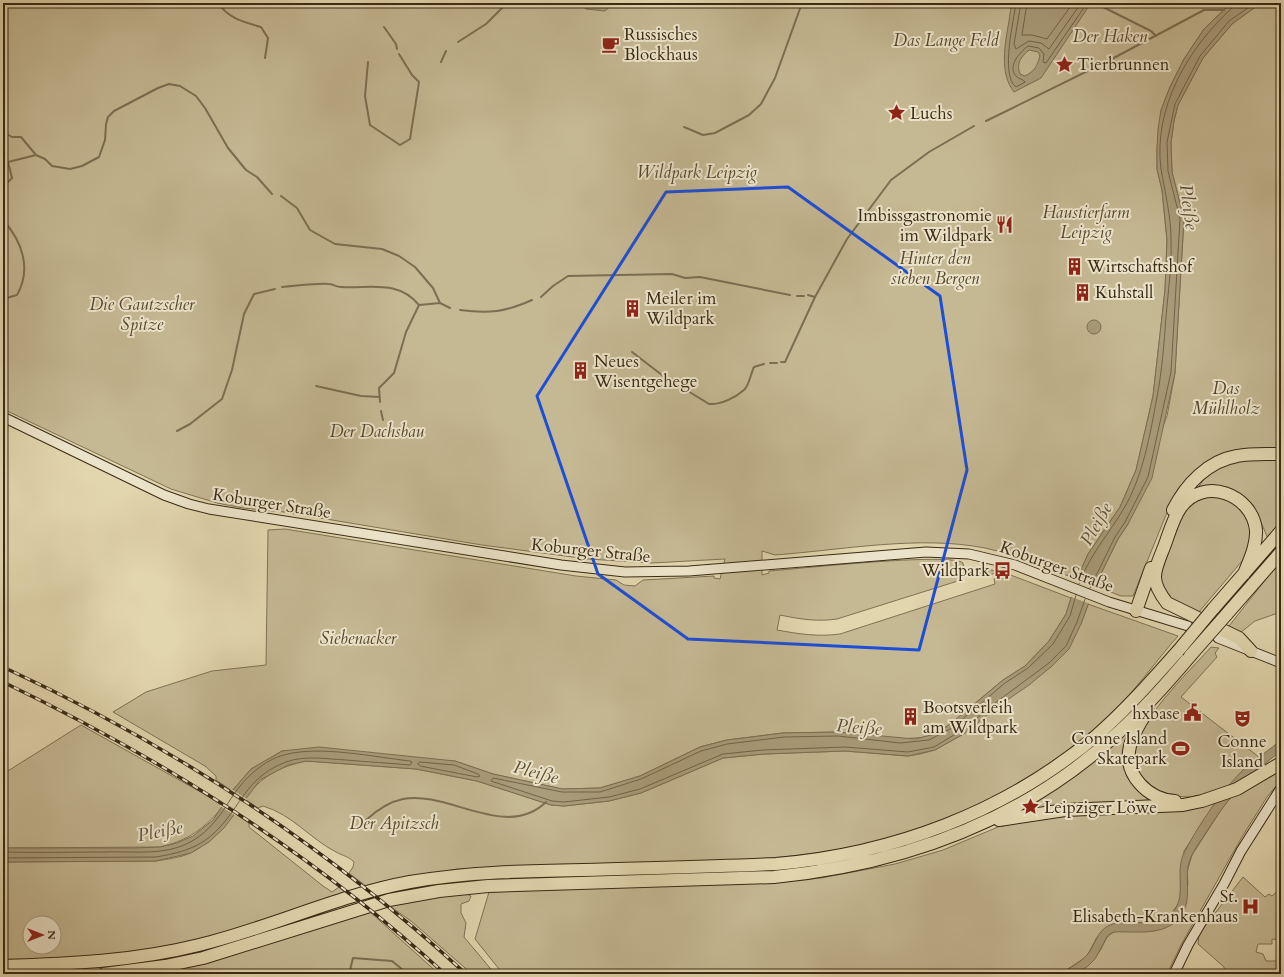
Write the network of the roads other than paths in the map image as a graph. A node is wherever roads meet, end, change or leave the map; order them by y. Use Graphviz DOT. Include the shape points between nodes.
graph roads {
  1 [pos="3,417"];
  2 [pos="1281,454"];
  3 [pos="1281,531"];
  4 [pos="1281,552"];
  5 [pos="1244,574"];
  6 [pos="1154,580"];
  7 [pos="1139,612"];
  8 [pos="1188,626"];
  9 [pos="1218,638"];
  10 [pos="1251,651"];
  11 [pos="1281,663"];
  12 [pos="1157,693"];
  13 [pos="1281,763"];
  14 [pos="1281,788"];
  15 [pos="1195,802"];
  16 [pos="984,822"];
  17 [pos="3,966"];
  18 [pos="104,974"];
  19 [pos="1174,974"];
  1 -- 7 [label="main road, Koburger Straße" via="164,495 199,507 584,569 642,573 898,554 969,554 1006,563"];
  2 -- 7 [label="highway" via="1238,455 1223,460 1188,485 1167,523"];
  3 -- 5 [label="highway"];
  4 -- 12 [label="highway, bridge"];
  5 -- 6 [label="highway" via="1256,537 1254,521 1248,509 1236,497 1216,491 1196,495 1181,507 1158,562"];
  5 -- 17 [label="highway, bridge" via="1178,651 1108,725 1081,747 1040,777 1006,797 958,821 912,838 823,859 776,864 491,872 436,878 378,889 254,930 184,949 93,962"];
  6 -- 7 [label="highway"];
  6 -- 10 [label="highway" via="1167,603 1238,638"];
  7 -- 8 [label="main road, Koburger Straße"];
  9 -- 10 [label="main road"];
  10 -- 11 [label="main road"];
  12 -- 15 [label="highway" via="1132,739 1130,765 1140,784 1154,796 1166,800"];
  12 -- 16 [label="highway" via="1120,731 1087,759 1040,792"];
  13 -- 15 [label="highway" via="1247,784"];
  14 -- 19 [label="main road" via="1241,851"];
  15 -- 16 [label="highway" via="1146,808 1065,810"];
  16 -- 18 [label="highway" via="950,838 910,852 818,873 774,877 488,886 412,895 359,908 203,958"];
}
